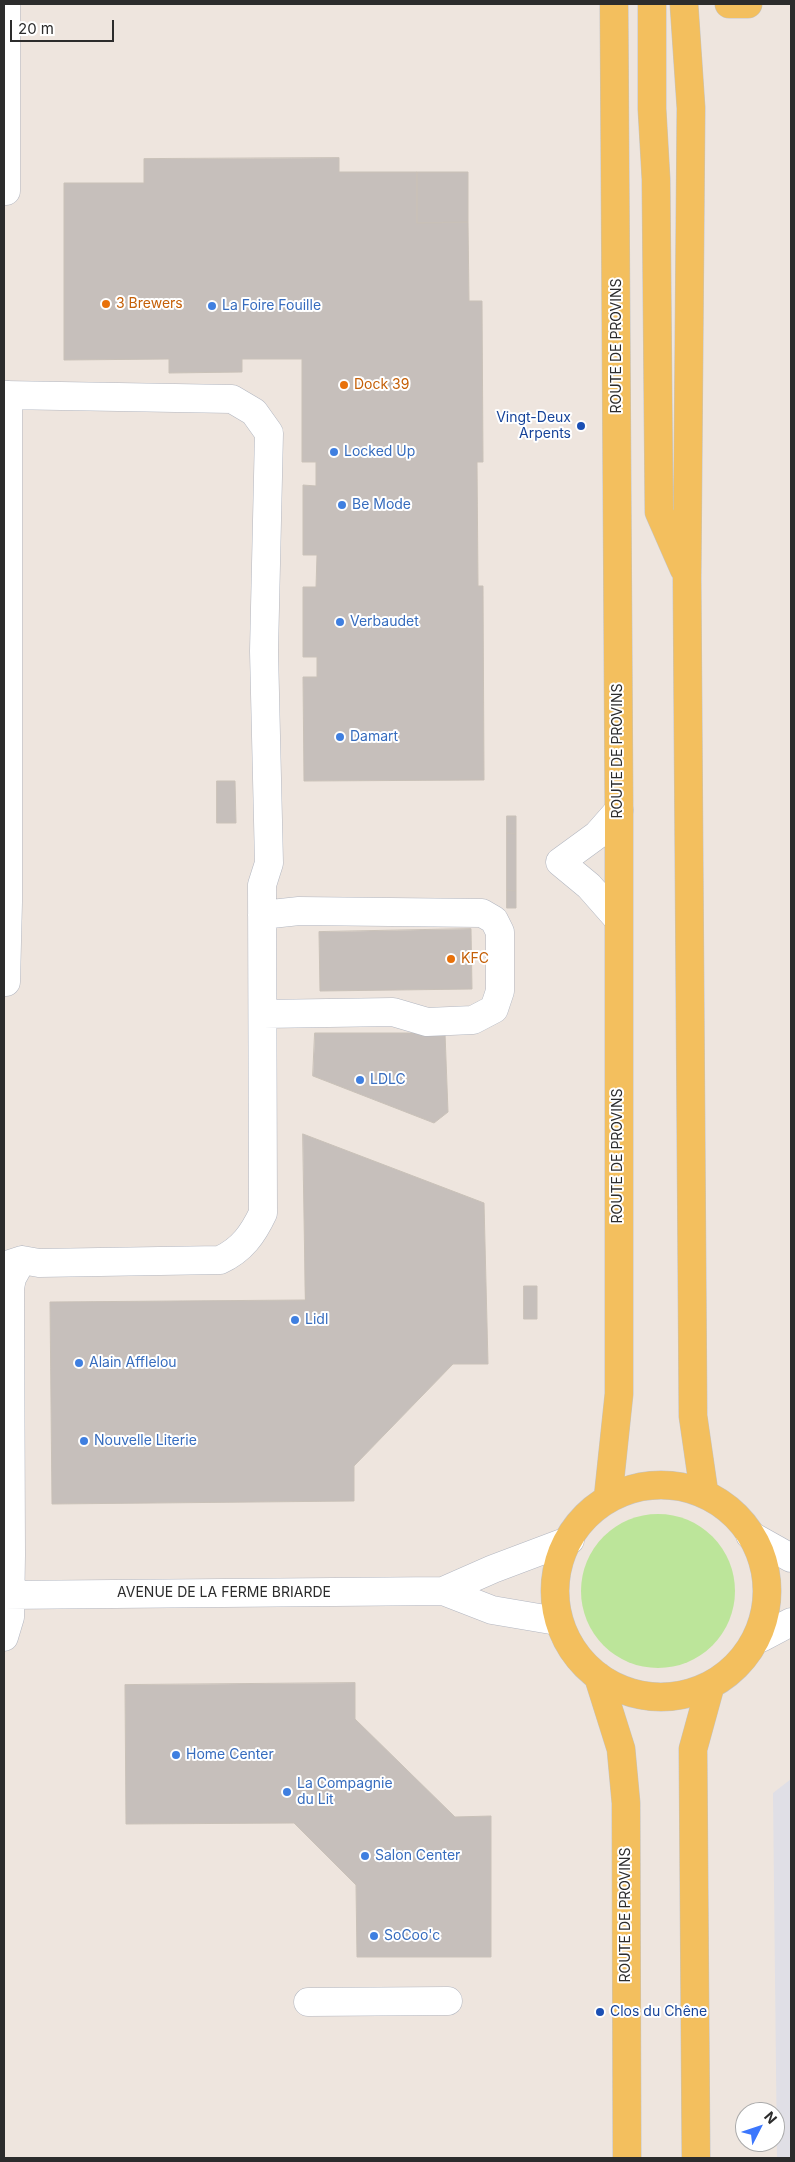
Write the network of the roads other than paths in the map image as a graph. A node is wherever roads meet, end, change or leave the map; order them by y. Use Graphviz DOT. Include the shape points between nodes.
graph roads {
  1 [pos="6,4"];
  2 [pos="614,4"];
  3 [pos="652,4"];
  4 [pos="684,4"];
  5 [pos="729,4"];
  6 [pos="748,4"];
  7 [pos="6,191"];
  8 [pos="6,395"];
  9 [pos="688,578"];
  10 [pos="619,810"];
  11 [pos="262,915"];
  12 [pos="618,919"];
  13 [pos="5,982"];
  14 [pos="264,1014"];
  15 [pos="13,1263"];
  16 [pos="704,1492"];
  17 [pos="608,1498"];
  18 [pos="750,1535"];
  19 [pos="570,1540"];
  20 [pos="791,1558"];
  21 [pos="443,1591"];
  22 [pos="7,1595"];
  23 [pos="557,1621"];
  24 [pos="791,1622"];
  25 [pos="4,1638"];
  26 [pos="761,1638"];
  27 [pos="598,1676"];
  28 [pos="710,1687"];
  29 [pos="448,2001"];
  30 [pos="308,2002"];
  31 [pos="626,2158"];
  32 [pos="696,2158"];
  1 -- 7 [label="street"];
  2 -- 10 [label="main road, ROUTE DE PROVINS"];
  3 -- 9 [label="main road" via="658,512"];
  4 -- 9 [label="main road" via="691,108"];
  5 -- 6 [label="main road"];
  8 -- 11 [label="street" via="232,399 254,412 269,433 264,661 269,863 262,884"];
  8 -- 13 [label="street"];
  9 -- 16 [label="main road" via="693,1416"];
  10 -- 12 [label="main road, ROUTE DE PROVINS"];
  10 -- 12 [label="street" via="597,835 560,862 589,886"];
  11 -- 14 [label="street"];
  11 -- 14 [label="street" via="299,912 482,913 494,920 500,932 500,991 494,1009 473,1020 427,1022 393,1012"];
  12 -- 17 [label="main road, ROUTE DE PROVINS" via="619,1394"];
  14 -- 15 [label="street" via="263,1213 254,1232 238,1249 220,1260"];
  15 -- 22 [label="street" via="10,1288"];
  16 -- 17 [label="main road" via="656,1484"];
  16 -- 18 [label="main road" via="729,1511"];
  17 -- 19 [label="main road" via="580,1522"];
  18 -- 20 [label="street"];
  18 -- 26 [label="main road" via="765,1562 768,1605"];
  19 -- 21 [label="street, AVENUE DE LA FERME BRIARDE"];
  19 -- 23 [label="main road" via="562,1554 552,1590"];
  21 -- 22 [label="street, AVENUE DE LA FERME BRIARDE"];
  21 -- 23 [label="street, AVENUE DE LA FERME BRIARDE" via="492,1610"];
  22 -- 25 [label="street" via="10,1617"];
  23 -- 27 [label="main road" via="575,1653"];
  24 -- 26 [label="street"];
  26 -- 28 [label="main road" via="746,1657"];
  27 -- 28 [label="main road" via="639,1695 685,1696"];
  27 -- 31 [label="main road, ROUTE DE PROVINS" via="621,1749 626,1803"];
  28 -- 32 [label="main road" via="693,1749"];
  29 -- 30 [label="street"];
}
